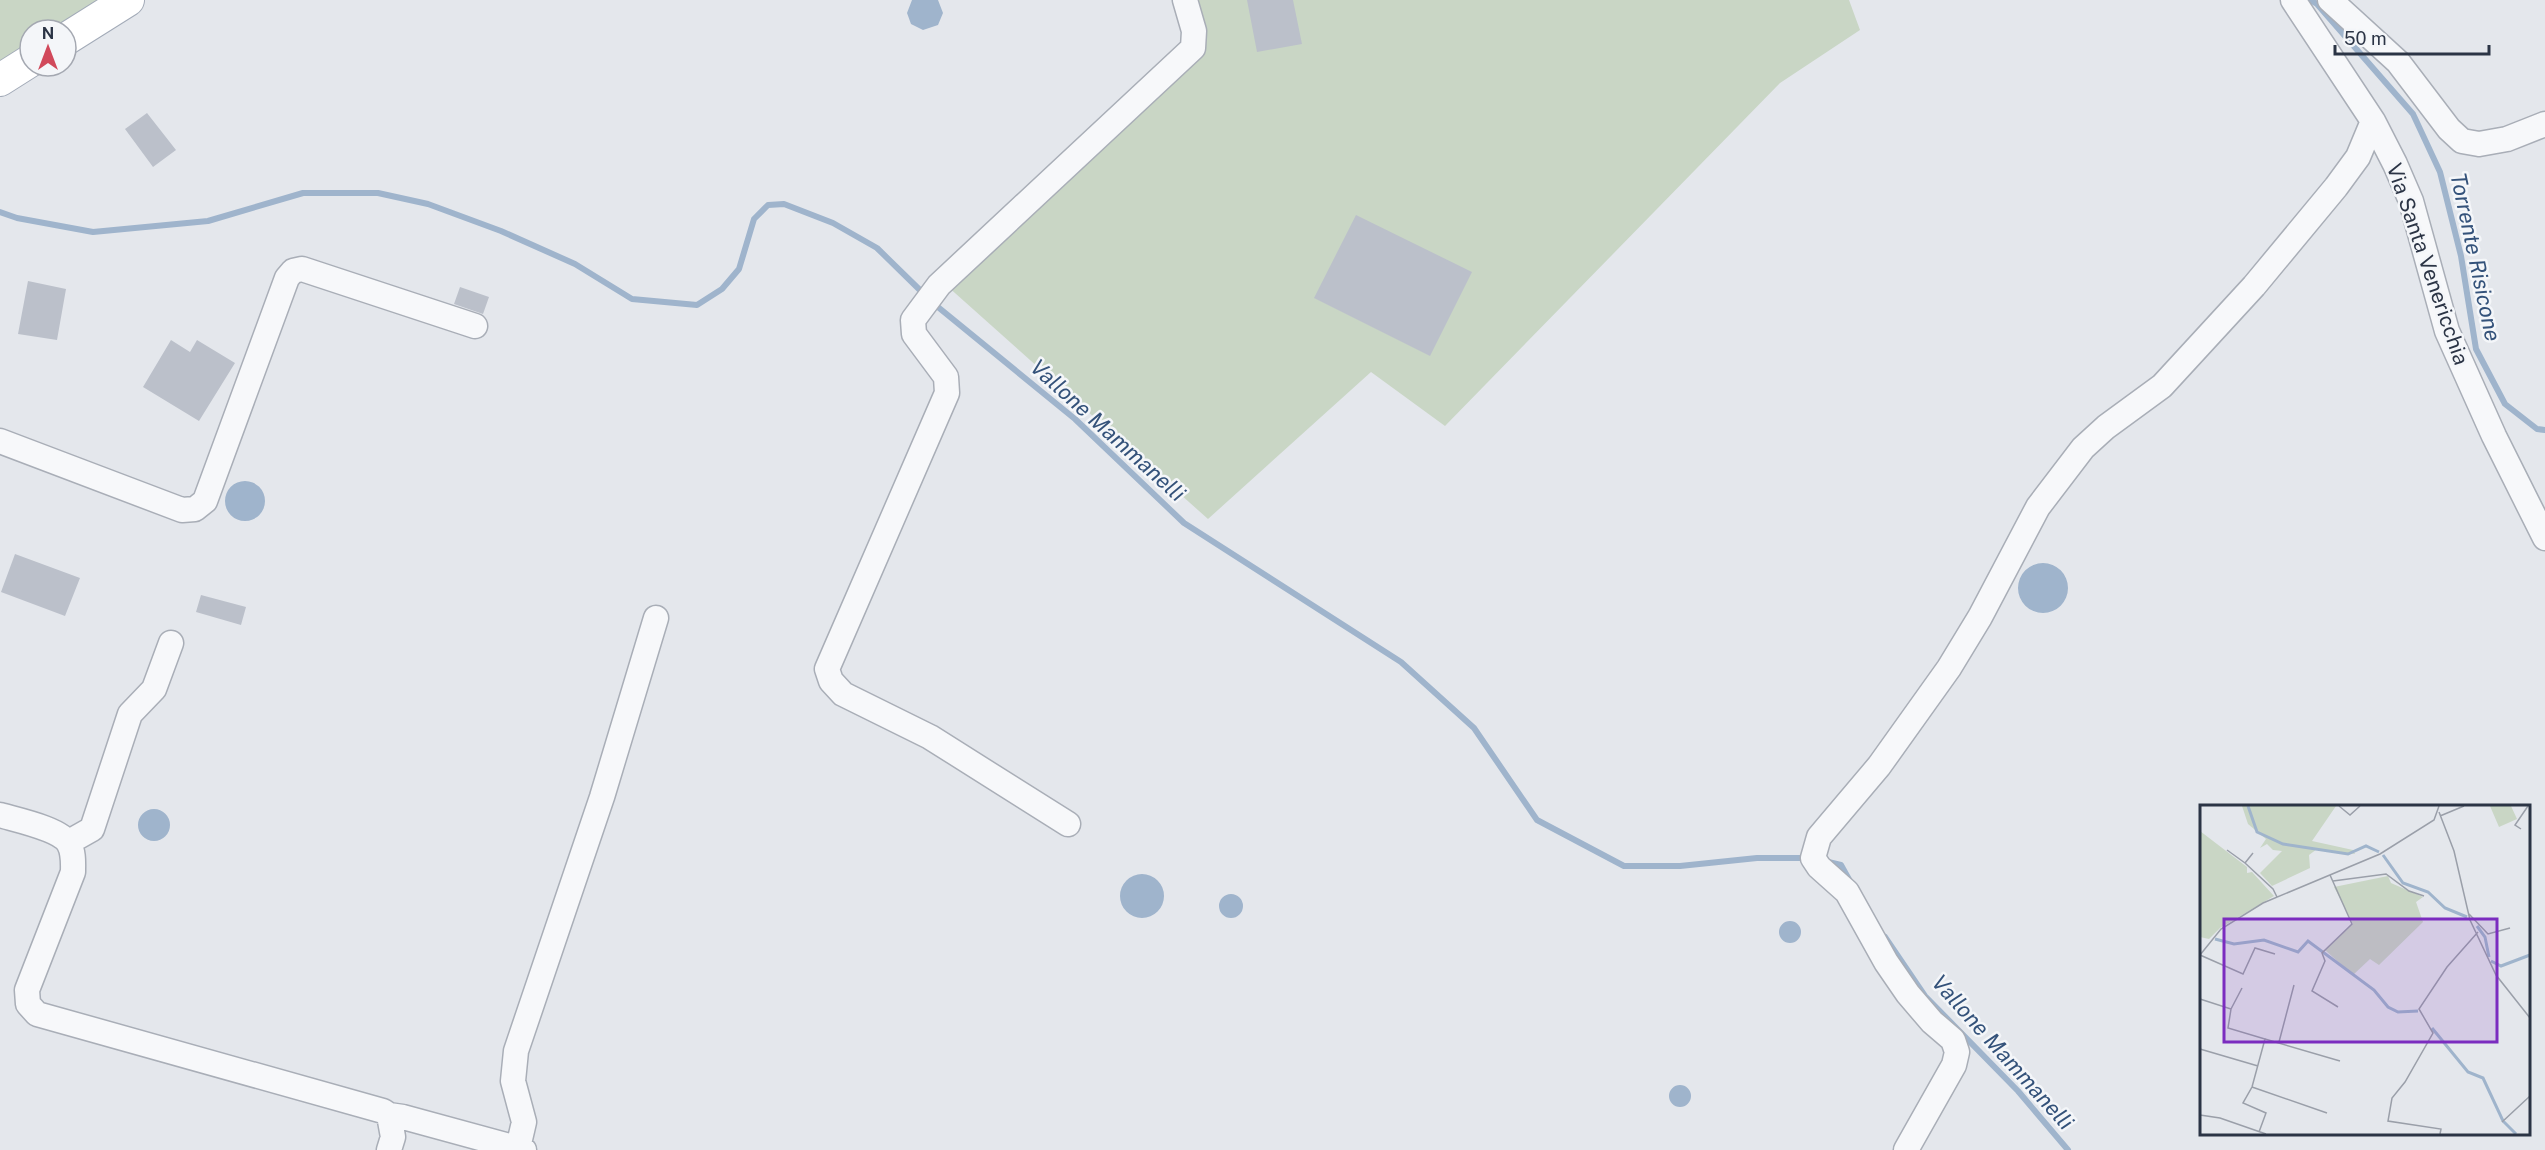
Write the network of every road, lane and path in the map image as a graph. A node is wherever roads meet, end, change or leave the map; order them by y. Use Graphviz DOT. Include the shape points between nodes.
graph roads {
  1 [pos="128,0"];
  2 [pos="1185,0"];
  3 [pos="2293,0"];
  4 [pos="2330,0"];
  5 [pos="78,31"];
  6 [pos="18,69"];
  7 [pos="0,80"];
  8 [pos="2373,121"];
  9 [pos="2545,124"];
  10 [pos="475,326"];
  11 [pos="0,441"];
  12 [pos="2545,538"];
  13 [pos="656,618"];
  14 [pos="171,643"];
  15 [pos="0,815"];
  16 [pos="1068,824"];
  17 [pos="69,842"];
  18 [pos="389,1115"];
  19 [pos="521,1149"];
  20 [pos="389,1150"];
  21 [pos="1906,1150"];
  1 -- 5 [label="main road"];
  2 -- 16 [label="street" via="1194,31 1193,48 939,285 913,320 914,334 946,377 947,393 827,669 831,681 843,694 930,737"];
  3 -- 8 [label="street, Via Santa Venericchia"];
  4 -- 9 [label="street" via="2398,62 2462,141 2479,144 2507,139"];
  6 -- 7 [label="main road"];
  8 -- 12 [label="street, Via Santa Venericchia" via="2410,201 2447,331"];
  8 -- 21 [label="street" via="2358,157 2336,187 2193,354 2162,386 2083,448 2038,507 1949,668 1879,766 1819,837 1813,858 1847,892 1886,962 1932,1022 1953,1040 1957,1052 1954,1065"];
  10 -- 11 [label="street" via="302,269 293,271 287,278 205,501 195,510 182,510"];
  13 -- 19 [label="street" via="602,797 516,1051 513,1081 524,1122"];
  14 -- 17 [label="street" via="154,689 130,714 92,829"];
  15 -- 17 [label="street" via="55,832"];
  17 -- 18 [label="street" via="73,873 27,990 28,1004 37,1014 372,1106"];
  18 -- 19 [label="street"];
  18 -- 20 [label="street" via="393,1137"];
}
